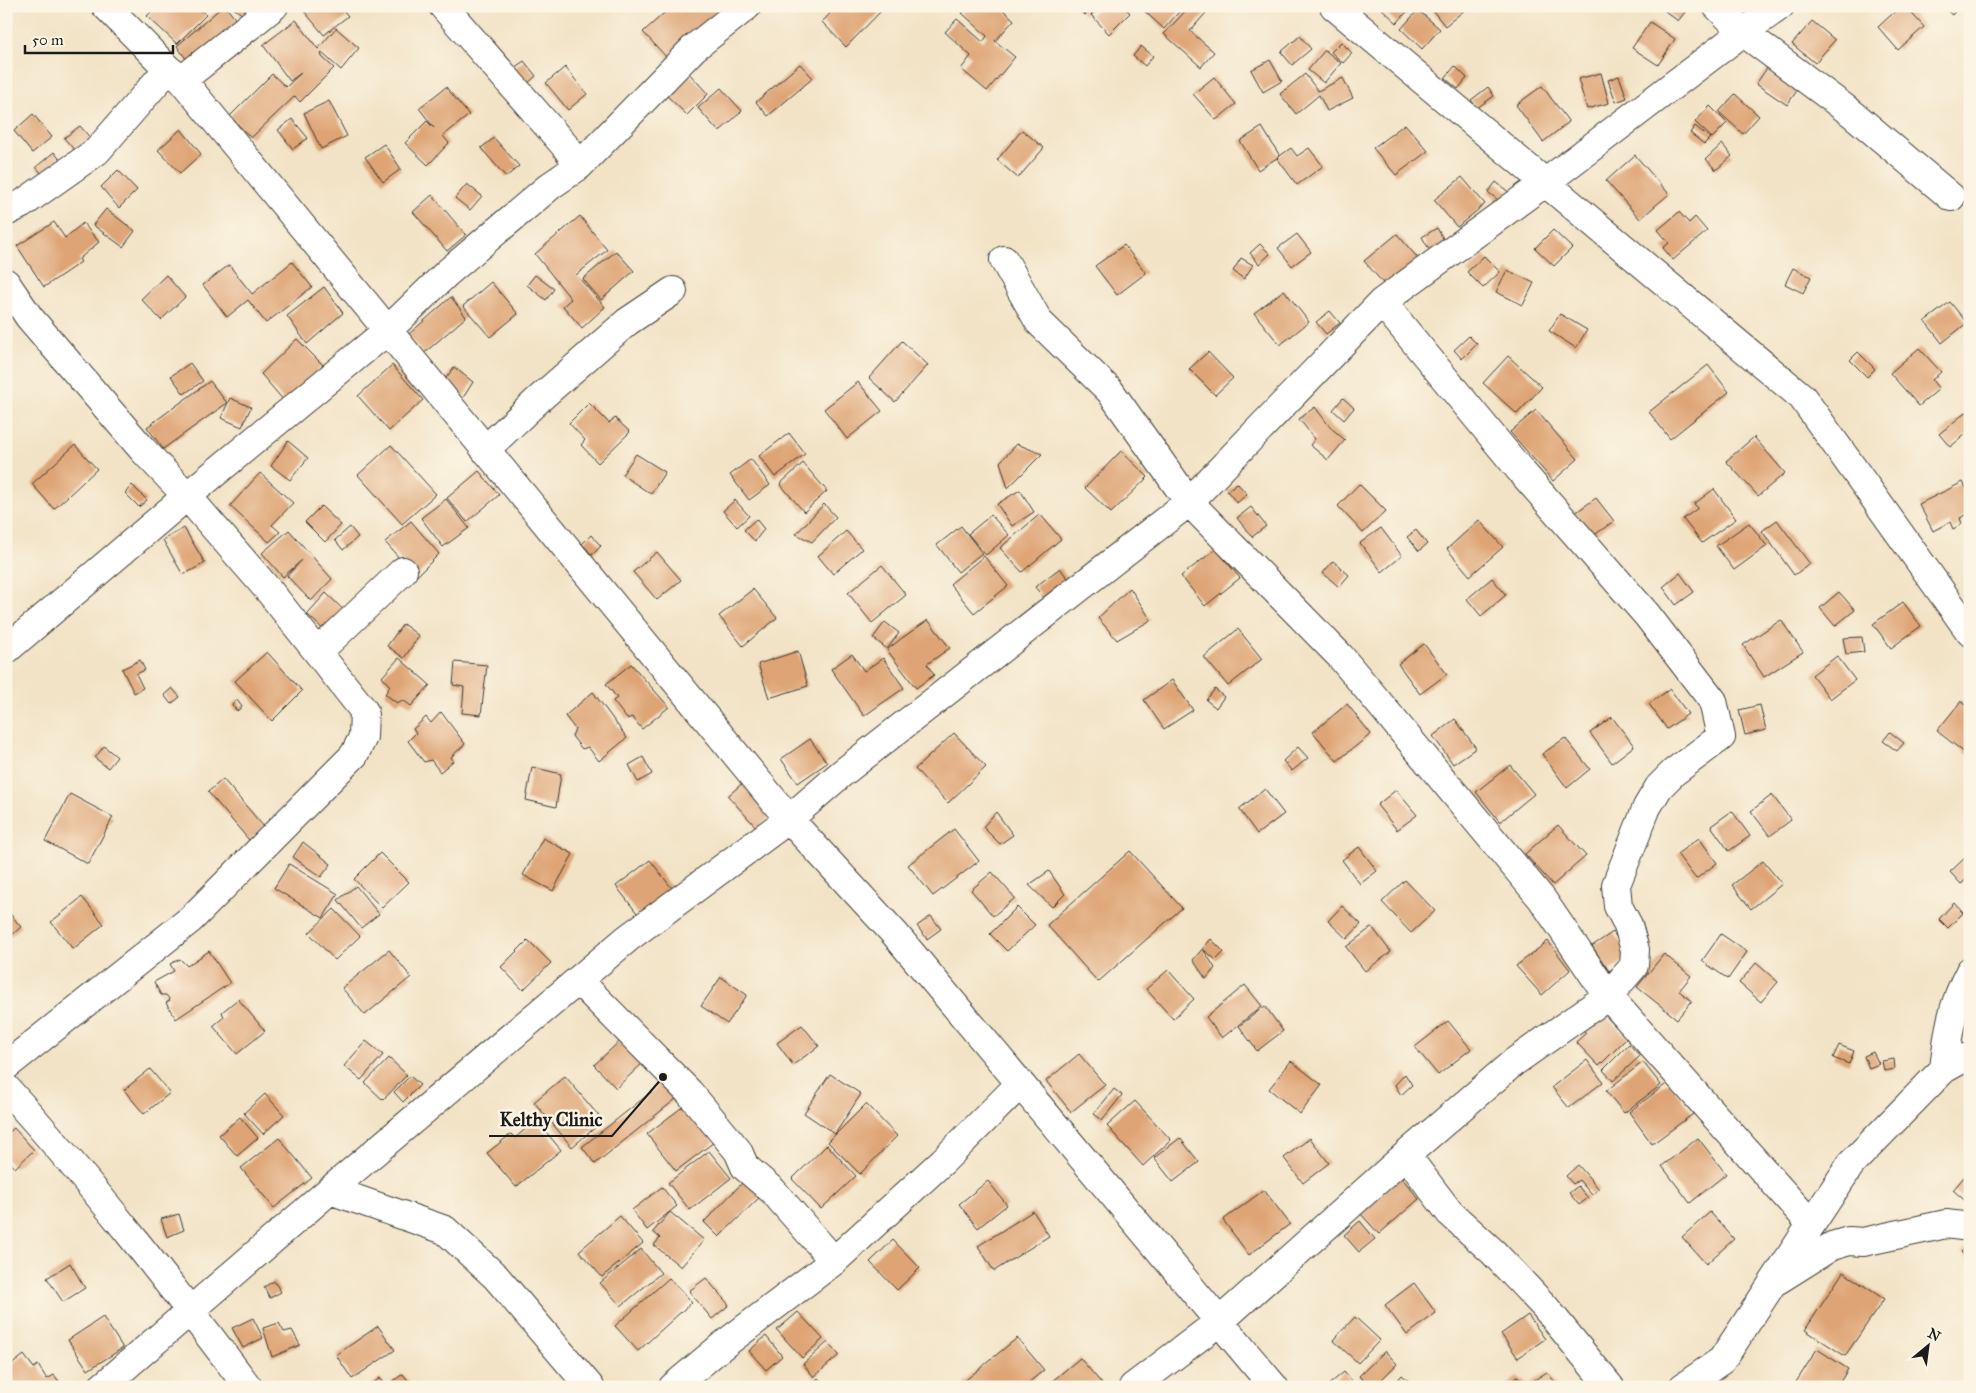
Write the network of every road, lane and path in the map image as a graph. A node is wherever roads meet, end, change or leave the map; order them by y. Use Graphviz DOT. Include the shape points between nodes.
graph roads {
  1 [pos="106,6"];
  2 [pos="274,6"];
  3 [pos="443,6"];
  4 [pos="747,6"];
  5 [pos="1334,6"];
  6 [pos="1717,6"];
  7 [pos="1780,6"];
  8 [pos="1743,32"];
  9 [pos="175,75"];
  10 [pos="579,166"];
  11 [pos="1546,182"];
  12 [pos="1952,197"];
  13 [pos="6,212"];
  14 [pos="1004,260"];
  15 [pos="6,283"];
  16 [pos="673,291"];
  17 [pos="1382,302"];
  18 [pos="388,331"];
  19 [pos="485,450"];
  20 [pos="187,496"];
  21 [pos="1189,502"];
  22 [pos="403,571"];
  23 [pos="1970,632"];
  24 [pos="6,650"];
  25 [pos="318,652"];
  26 [pos="789,819"];
  27 [pos="1970,971"];
  28 [pos="578,980"];
  29 [pos="1608,996"];
  30 [pos="1970,1058"];
  31 [pos="6,1066"];
  32 [pos="1944,1069"];
  33 [pos="1020,1084"];
  34 [pos="6,1088"];
  35 [pos="1406,1155"];
  36 [pos="330,1190"];
  37 [pos="1811,1224"];
  38 [pos="1970,1227"];
  39 [pos="834,1261"];
  40 [pos="1768,1287"];
  41 [pos="190,1310"];
  42 [pos="1219,1322"];
  43 [pos="102,1387"];
  44 [pos="248,1387"];
  45 [pos="590,1387"];
  46 [pos="672,1387"];
  47 [pos="1133,1387"];
  48 [pos="1274,1387"];
  49 [pos="1610,1387"];
  50 [pos="1683,1387"];
  1 -- 9 [label="street"];
  2 -- 9 [label="street"];
  3 -- 10 [label="street"];
  4 -- 10 [label="street" via="694,48"];
  5 -- 11 [label="street"];
  6 -- 8 [label="street"];
  7 -- 8 [label="street"];
  8 -- 11 [label="street"];
  8 -- 12 [label="street" via="1854,115"];
  9 -- 13 [label="street" via="97,151"];
  9 -- 18 [label="street"];
  10 -- 18 [label="street" via="550,186 447,274"];
  11 -- 17 [label="street"];
  11 -- 23 [label="street" via="1802,397"];
  14 -- 21 [label="street" via="1038,322 1110,391"];
  15 -- 20 [label="street" via="29,317 143,450"];
  16 -- 19 [label="street" via="627,322"];
  17 -- 21 [label="street"];
  17 -- 29 [label="street" via="1520,470 1647,615 1714,700 1721,737 1659,787 1625,859 1616,885 1618,906 1633,941 1634,966"];
  18 -- 19 [label="street"];
  18 -- 20 [label="street"];
  19 -- 26 [label="street"];
  20 -- 24 [label="street"];
  20 -- 25 [label="street"];
  21 -- 26 [label="street" via="840,774"];
  21 -- 29 [label="street" via="1340,656 1542,899"];
  22 -- 25 [label="street"];
  25 -- 31 [label="street" via="364,711 363,736 354,755 192,919"];
  26 -- 28 [label="street" via="628,938"];
  26 -- 33 [label="street" via="895,934"];
  27 -- 32 [label="street" via="1958,993 1952,1014"];
  28 -- 36 [label="street"];
  28 -- 39 [label="street" via="689,1092 738,1151 745,1167 773,1191"];
  29 -- 35 [label="street" via="1514,1062"];
  29 -- 37 [label="street"];
  30 -- 32 [label="street"];
  32 -- 37 [label="street" via="1851,1164"];
  33 -- 39 [label="street" via="943,1161"];
  33 -- 42 [label="street"];
  34 -- 41 [label="street" via="50,1136"];
  35 -- 42 [label="street"];
  35 -- 49 [label="street" via="1450,1213 1493,1252 1545,1307"];
  36 -- 41 [label="street"];
  36 -- 45 [label="street" via="445,1230 496,1277"];
  37 -- 40 [label="street"];
  38 -- 40 [label="street" via="1946,1224 1863,1242 1840,1243"];
  39 -- 46 [label="street"];
  40 -- 50 [label="street" via="1722,1360"];
  41 -- 43 [label="street"];
  41 -- 44 [label="street"];
  42 -- 47 [label="street"];
  42 -- 48 [label="street"];
}
